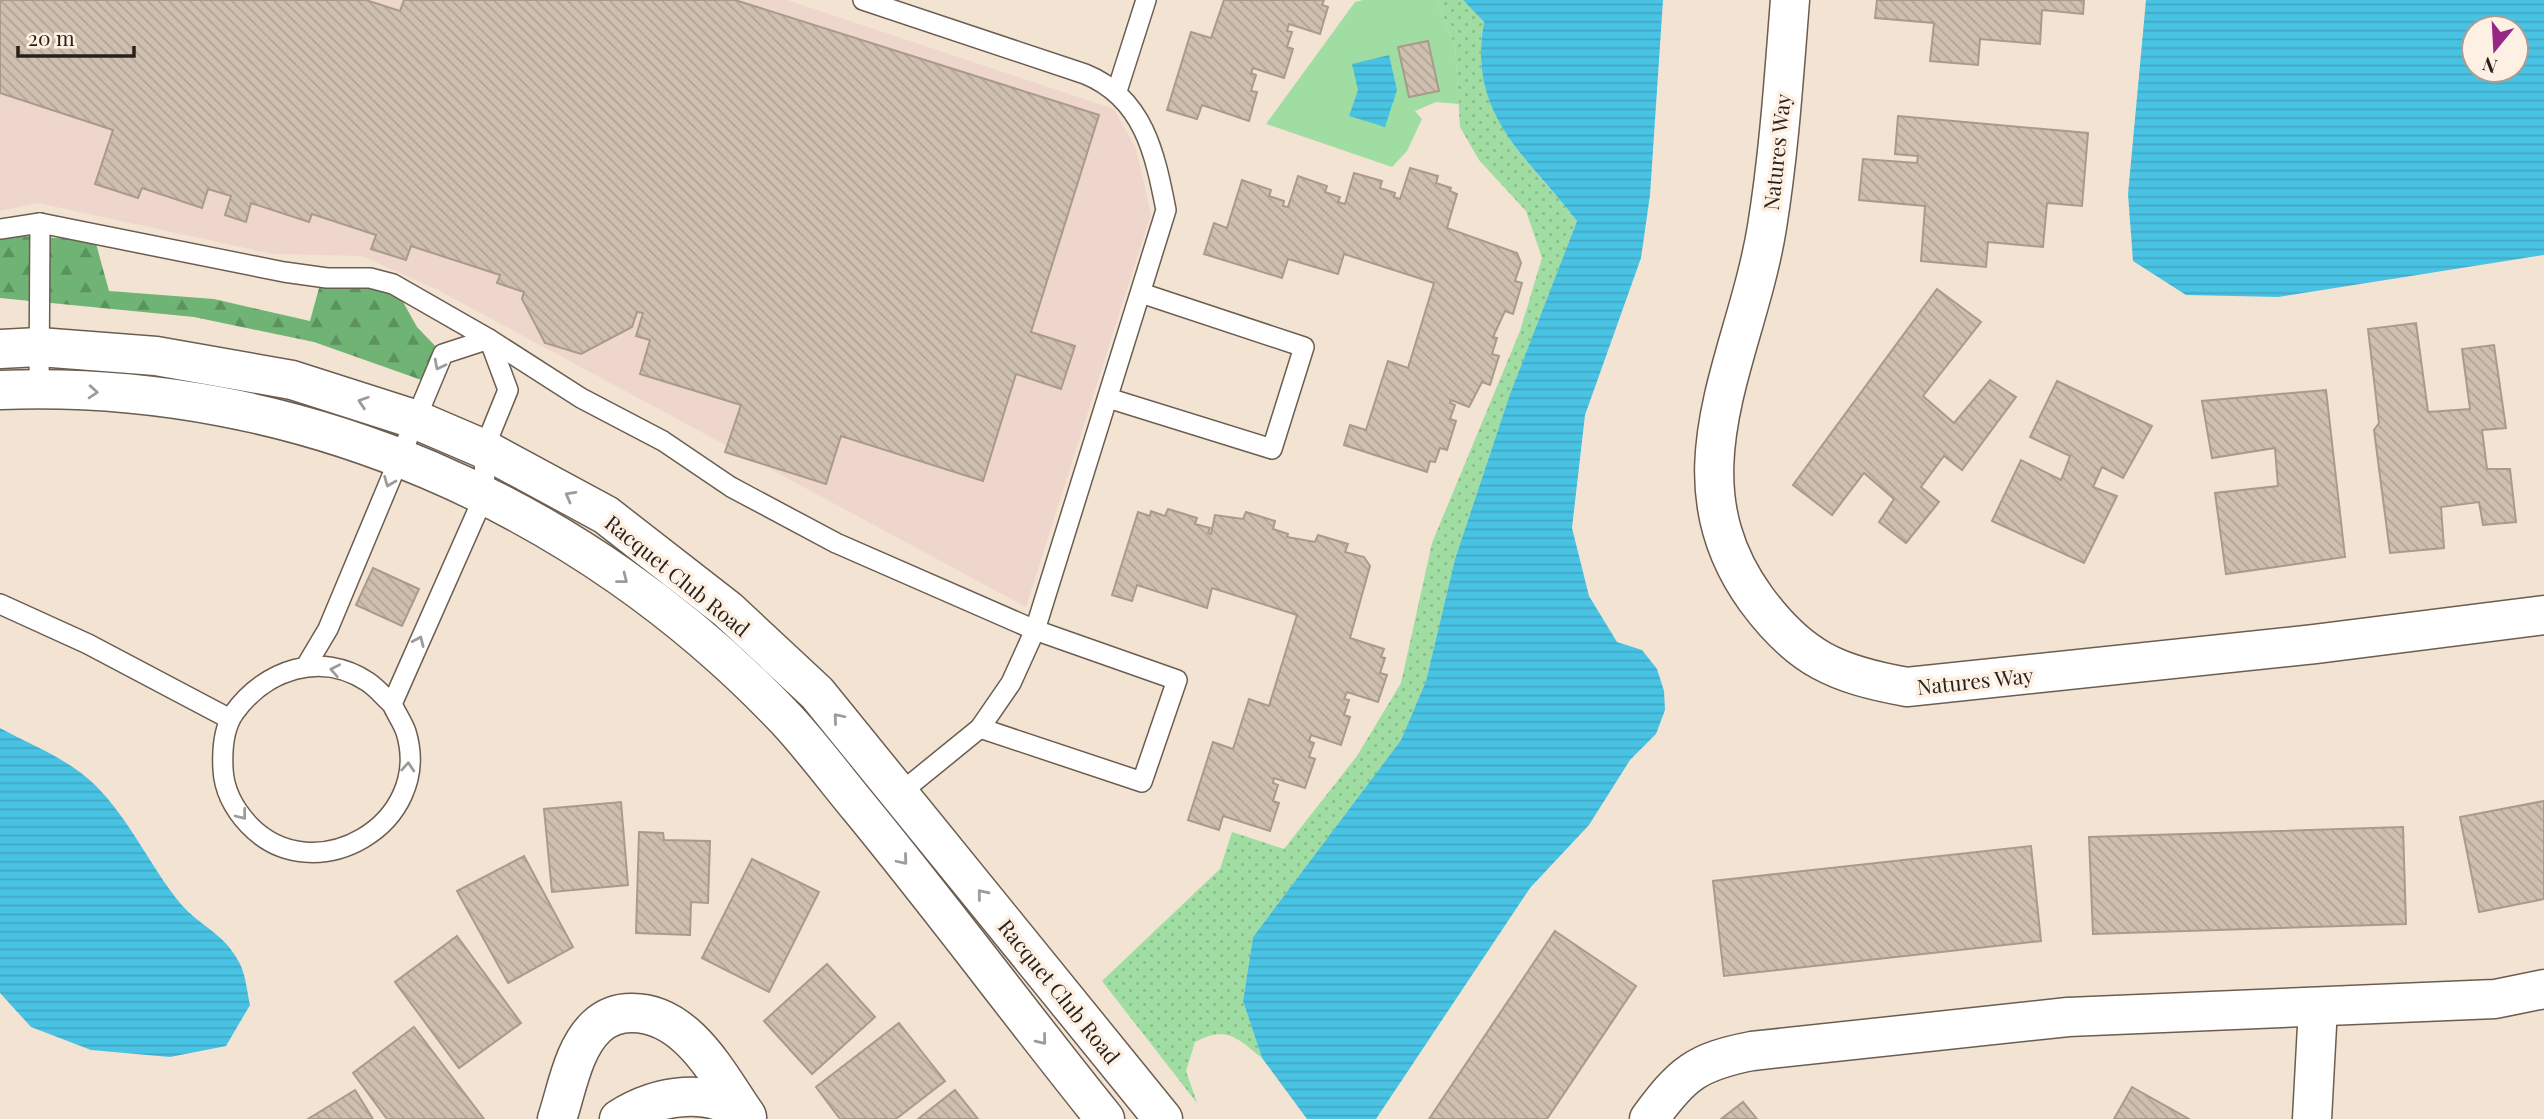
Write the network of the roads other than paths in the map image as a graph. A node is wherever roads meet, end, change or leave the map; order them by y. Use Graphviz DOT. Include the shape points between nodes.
graph roads {
  1 [pos="863,0"];
  2 [pos="1146,0"];
  3 [pos="1790,0"];
  4 [pos="1117,91"];
  5 [pos="40,223"];
  6 [pos="0,229"];
  7 [pos="1140,293"];
  8 [pos="489,339"];
  9 [pos="39,347"];
  10 [pos="0,349"];
  11 [pos="39,388"];
  12 [pos="0,390"];
  13 [pos="1108,398"];
  14 [pos="414,419"];
  15 [pos="484,449"];
  16 [pos="399,456"];
  17 [pos="485,494"];
  18 [pos="0,604"];
  19 [pos="2544,615"];
  20 [pos="1035,630"];
  21 [pos="306,666"];
  22 [pos="392,704"];
  23 [pos="230,719"];
  24 [pos="980,728"];
  25 [pos="900,793"];
  26 [pos="870,820"];
  27 [pos="2544,989"];
  28 [pos="2318,1007"];
  29 [pos="747,1117"];
  30 [pos="557,1119"];
  31 [pos="620,1119"];
  32 [pos="1105,1119"];
  33 [pos="1163,1119"];
  34 [pos="1649,1119"];
  35 [pos="2312,1119"];
  1 -- 4 [label="lane" via="1085,74"];
  2 -- 4 [label="lane"];
  3 -- 19 [label="street, Natures Way" via="1767,229 1716,439 1713,499 1722,537 1742,579 1774,623 1811,656 1855,677 1907,687"];
  4 -- 7 [label="lane" via="1130,105 1157,161 1166,210"];
  5 -- 6 [label="lane"];
  5 -- 8 [label="lane" via="284,272 370,278 393,284"];
  5 -- 9 [label="lane"];
  7 -- 13 [label="lane"];
  7 -- 13 [label="lane" via="1304,347 1272,449"];
  8 -- 14 [label="lane, one-way" via="443,355"];
  8 -- 15 [label="lane" via="508,390"];
  8 -- 20 [label="lane" via="581,398 663,441 731,487 836,543"];
  9 -- 10 [label="street, Racquet Club Road"];
  9 -- 11 [label="lane"];
  14 -- 9 [label="street, Racquet Club Road, one-way" via="292,380 156,356"];
  11 -- 12 [label="street, Racquet Club Road"];
  11 -- 16 [label="street, Racquet Club Road, one-way" via="151,396 282,419"];
  13 -- 20 [label="lane"];
  14 -- 15 [label="street, Racquet Club Road"];
  14 -- 16 [label="lane"];
  15 -- 17 [label="lane"];
  25 -- 15 [label="street, Racquet Club Road, one-way" via="817,693 728,610 606,515"];
  16 -- 17 [label="street, Racquet Club Road"];
  16 -- 21 [label="lane, one-way" via="328,629"];
  22 -- 17 [label="lane, one-way"];
  17 -- 26 [label="street, Racquet Club Road, one-way" via="583,548 702,641 787,720"];
  18 -- 23 [label="lane" via="88,644"];
  20 -- 24 [label="lane" via="1011,683"];
  20 -- 24 [label="lane" via="1177,680 1142,782"];
  22 -- 21 [label="lane, one-way" via="368,682 339,668"];
  21 -- 23 [label="lane" via="275,675 249,693"];
  23 -- 22 [label="lane, one-way" via="222,750 224,783 237,812 259,835 285,849 314,854 342,850 369,838 390,818 404,793 410,764 406,733"];
  24 -- 25 [label="lane"];
  25 -- 26 [label="lane"];
  33 -- 25 [label="street, Racquet Club Road, one-way"];
  26 -- 32 [label="street, Racquet Club Road, one-way"];
  27 -- 28 [label="street" via="2495,999"];
  28 -- 34 [label="street" via="2068,1017 1752,1051 1693,1069"];
  28 -- 35 [label="street"];
  29 -- 30 [label="street" via="684,1032 660,1017 623,1013 610,1016 588,1038"];
  29 -- 31 [label="street" via="709,1098 680,1096"];
}
